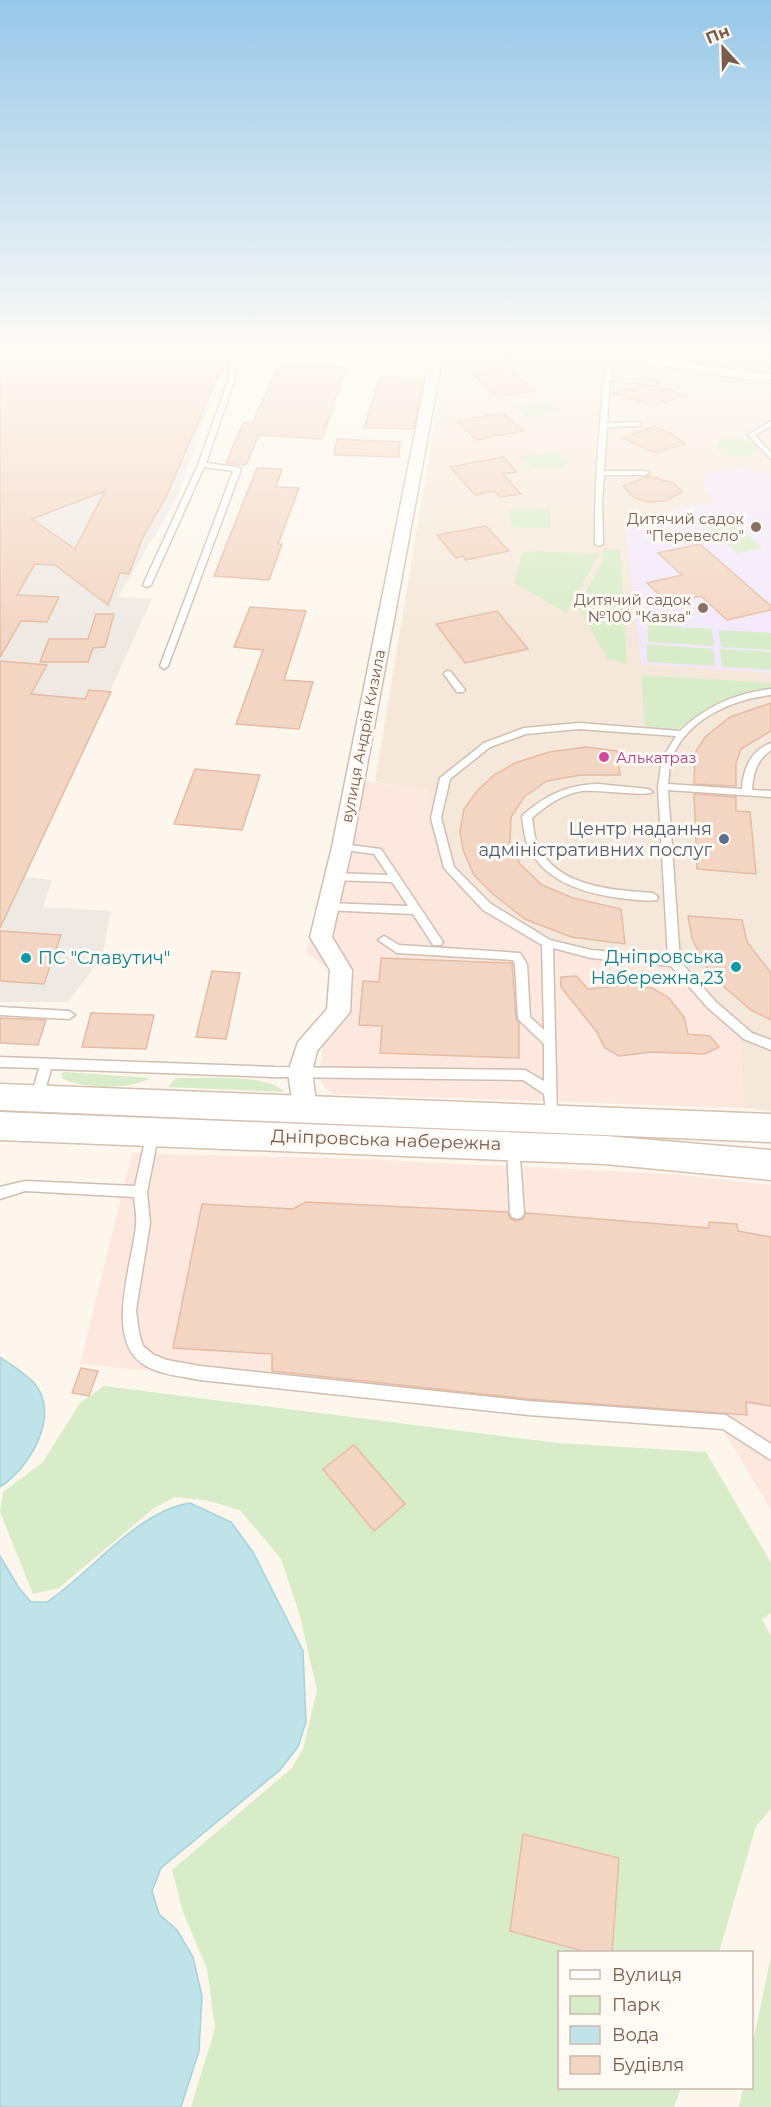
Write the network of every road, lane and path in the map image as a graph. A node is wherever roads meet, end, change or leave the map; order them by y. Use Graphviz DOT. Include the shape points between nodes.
graph roads {
  1 [pos="208,446"];
  2 [pos="419,446"];
  3 [pos="603,446"];
  4 [pos="202,465"];
  5 [pos="601,473"];
  6 [pos="645,473"];
  7 [pos="599,544"];
  8 [pos="147,585"];
  9 [pos="164,666"];
  10 [pos="448,674"];
  11 [pos="460,690"];
  12 [pos="771,692"];
  13 [pos="681,734"];
  14 [pos="771,746"];
  15 [pos="663,787"];
  16 [pos="648,792"];
  17 [pos="747,792"];
  18 [pos="771,794"];
  19 [pos="342,848"];
  20 [pos="335,877"];
  21 [pos="396,879"];
  22 [pos="653,897"];
  23 [pos="327,907"];
  24 [pos="415,910"];
  25 [pos="384,940"];
  26 [pos="437,942"];
  27 [pos="547,943"];
  28 [pos="674,962"];
  29 [pos="0,1011"];
  30 [pos="69,1014"];
  31 [pos="549,1041"];
  32 [pos="771,1045"];
  33 [pos="0,1062"];
  34 [pos="46,1063"];
  35 [pos="300,1072"];
  36 [pos="0,1097"];
  37 [pos="37,1098"];
  38 [pos="550,1104"];
  39 [pos="305,1108"];
  40 [pos="0,1126"];
  41 [pos="771,1128"];
  42 [pos="153,1132"];
  43 [pos="513,1145"];
  44 [pos="771,1165"];
  45 [pos="140,1192"];
  46 [pos="0,1193"];
  47 [pos="517,1213"];
  48 [pos="771,1453"];
  1 -- 4 [label="lane"];
  2 -- 19 [label="street, вулиця Андрія Кизила"];
  3 -- 5 [label="lane"];
  4 -- 8 [label="lane"];
  4 -- 9 [label="lane" via="237,469"];
  5 -- 6 [label="lane"];
  5 -- 7 [label="lane"];
  10 -- 11 [label="lane"];
  12 -- 13 [label="lane" via="732,700"];
  13 -- 15 [label="lane" via="666,760"];
  13 -- 27 [label="lane" via="579,726 524,731 487,745 445,778 436,818 449,868 487,907"];
  14 -- 17 [label="lane" via="747,774"];
  15 -- 17 [label="lane"];
  15 -- 28 [label="lane"];
  16 -- 22 [label="lane" via="594,785 561,791 527,817 528,831 540,859 564,881 609,894"];
  17 -- 18 [label="lane"];
  19 -- 20 [label="street, вулиця Андрія Кизила"];
  19 -- 21 [label="lane" via="377,851"];
  20 -- 21 [label="lane"];
  20 -- 23 [label="street, вулиця Андрія Кизила"];
  21 -- 24 [label="lane"];
  23 -- 24 [label="lane"];
  23 -- 35 [label="street, вулиця Андрія Кизила" via="321,937 341,970 338,1012 306,1048"];
  24 -- 26 [label="lane"];
  25 -- 31 [label="lane" via="397,949 516,956 521,964 524,1019"];
  27 -- 28 [label="lane" via="591,954"];
  27 -- 31 [label="lane"];
  28 -- 32 [label="lane" via="712,1005 748,1036"];
  29 -- 30 [label="lane"];
  31 -- 38 [label="lane"];
  33 -- 34 [label="lane"];
  34 -- 35 [label="lane"];
  34 -- 37 [label="lane"];
  35 -- 38 [label="lane" via="525,1075"];
  35 -- 39 [label="street, вулиця Андрія Кизила"];
  36 -- 37 [label="main road, Дніпровська набережна"];
  37 -- 39 [label="main road, Дніпровська набережна"];
  38 -- 39 [label="main road, Дніпровська набережна"];
  38 -- 41 [label="main road, Дніпровська набережна"];
  40 -- 42 [label="main road, Дніпровська набережна"];
  42 -- 43 [label="main road, Дніпровська набережна"];
  42 -- 45 [label="lane"];
  43 -- 44 [label="main road, Дніпровська набережна"];
  43 -- 47 [label="lane"];
  45 -- 46 [label="lane" via="26,1186"];
  45 -- 48 [label="lane" via="143,1223 129,1310 137,1350 149,1360 200,1373 410,1397 726,1422"];
}
